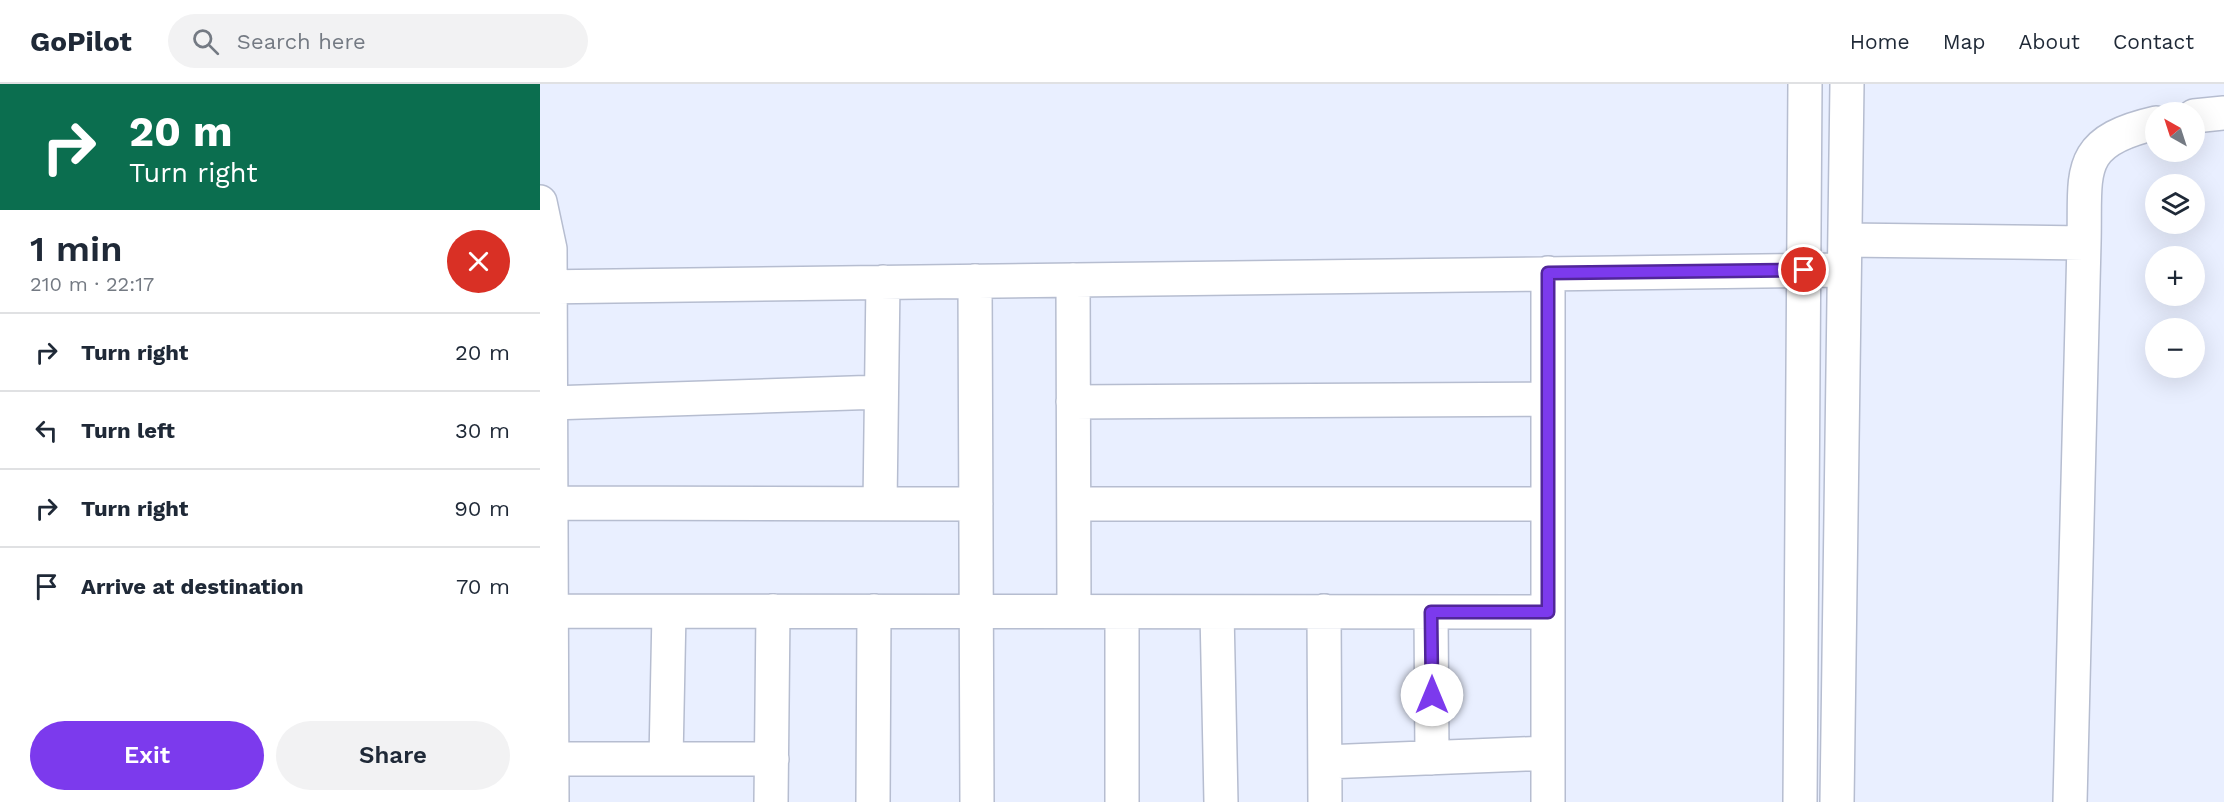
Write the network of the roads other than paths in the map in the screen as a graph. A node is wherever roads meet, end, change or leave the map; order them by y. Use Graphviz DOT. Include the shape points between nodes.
graph roads {
  1 [pos="1805,84"];
  2 [pos="1847,84"];
  3 [pos="2224,113"];
  4 [pos="2205,115"];
  5 [pos="2145,126"];
  6 [pos="540,202"];
  7 [pos="2084,243"];
  8 [pos="1844,255"];
  9 [pos="1804,270"];
  10 [pos="1548,273"];
  11 [pos="1073,280"];
  12 [pos="883,282"];
  13 [pos="975,282"];
  14 [pos="546,287"];
  15 [pos="881,392"];
  16 [pos="1548,399"];
  17 [pos="1073,402"];
  18 [pos="551,403"];
  19 [pos="551,503"];
  20 [pos="880,504"];
  21 [pos="976,504"];
  22 [pos="1074,504"];
  23 [pos="1548,504"];
  24 [pos="552,611"];
  25 [pos="773,611"];
  26 [pos="874,611"];
  27 [pos="976,611"];
  28 [pos="1074,611"];
  29 [pos="1324,611"];
  30 [pos="669,612"];
  31 [pos="1122,612"];
  32 [pos="1217,612"];
  33 [pos="1431,612"];
  34 [pos="1548,612"];
  35 [pos="1548,753"];
  36 [pos="1432,758"];
  37 [pos="552,759"];
  38 [pos="666,759"];
  39 [pos="772,759"];
  40 [pos="1325,762"];
  41 [pos="552,802"];
  42 [pos="771,802"];
  43 [pos="873,802"];
  44 [pos="977,802"];
  45 [pos="1122,802"];
  46 [pos="1221,802"];
  47 [pos="1325,802"];
  48 [pos="1548,802"];
  49 [pos="1800,802"];
  50 [pos="1837,802"];
  51 [pos="2070,802"];
  1 -- 9 [label="street"];
  2 -- 8 [label="street"];
  3 -- 4 [label="street"];
  5 -- 7 [label="street" via="2115,136 2088,162"];
  6 -- 14 [label="street" via="550,249"];
  7 -- 8 [label="street"];
  7 -- 51 [label="street"];
  8 -- 9 [label="street"];
  8 -- 50 [label="street"];
  9 -- 10 [label="street"];
  9 -- 49 [label="street"];
  10 -- 11 [label="street"];
  10 -- 16 [label="street"];
  11 -- 13 [label="street"];
  11 -- 17 [label="street"];
  12 -- 13 [label="street"];
  12 -- 14 [label="street"];
  12 -- 15 [label="street"];
  13 -- 21 [label="street"];
  14 -- 18 [label="street"];
  15 -- 18 [label="street"];
  15 -- 20 [label="street"];
  16 -- 17 [label="street"];
  16 -- 23 [label="street"];
  17 -- 22 [label="street"];
  18 -- 19 [label="street"];
  19 -- 20 [label="street"];
  19 -- 24 [label="street"];
  20 -- 21 [label="street"];
  21 -- 27 [label="street"];
  22 -- 23 [label="street"];
  22 -- 28 [label="street"];
  23 -- 34 [label="street"];
  24 -- 30 [label="street"];
  24 -- 37 [label="street"];
  25 -- 26 [label="street"];
  25 -- 30 [label="street"];
  25 -- 39 [label="street"];
  26 -- 27 [label="street"];
  26 -- 43 [label="street"];
  27 -- 28 [label="street"];
  27 -- 44 [label="street"];
  28 -- 31 [label="street"];
  29 -- 32 [label="street"];
  29 -- 33 [label="street"];
  29 -- 40 [label="street"];
  30 -- 38 [label="street"];
  31 -- 32 [label="street"];
  31 -- 45 [label="street"];
  32 -- 46 [label="street"];
  33 -- 34 [label="street"];
  33 -- 36 [label="street"];
  34 -- 35 [label="street"];
  35 -- 36 [label="street"];
  35 -- 48 [label="street"];
  36 -- 40 [label="street"];
  37 -- 38 [label="street"];
  37 -- 41 [label="street"];
  38 -- 39 [label="street"];
  39 -- 42 [label="street"];
  40 -- 47 [label="street"];
}
